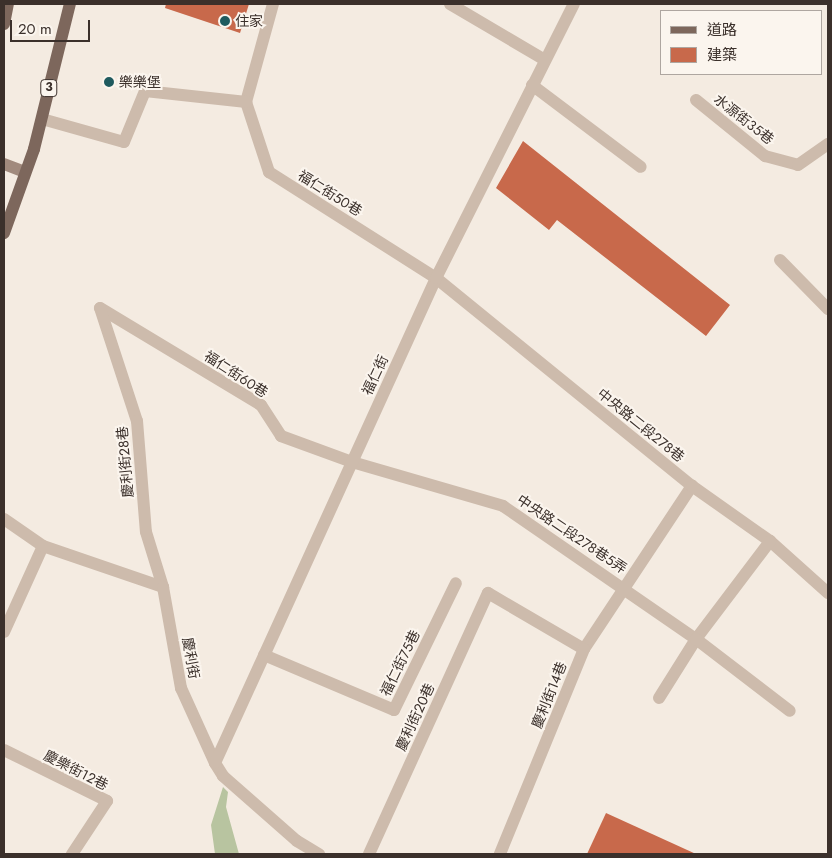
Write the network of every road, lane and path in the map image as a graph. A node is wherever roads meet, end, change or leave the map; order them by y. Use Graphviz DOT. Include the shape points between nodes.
graph roads {
  1 [pos="8,4"];
  2 [pos="70,4"];
  3 [pos="273,4"];
  4 [pos="450,4"];
  5 [pos="574,4"];
  6 [pos="4,24"];
  7 [pos="545,60"];
  8 [pos="532,85"];
  9 [pos="696,100"];
  10 [pos="246,102"];
  11 [pos="42,119"];
  12 [pos="828,144"];
  13 [pos="4,164"];
  14 [pos="641,167"];
  15 [pos="25,172"];
  16 [pos="4,232"];
  17 [pos="780,260"];
  18 [pos="436,278"];
  19 [pos="100,308"];
  20 [pos="828,308"];
  21 [pos="352,462"];
  22 [pos="692,486"];
  23 [pos="503,506"];
  24 [pos="4,519"];
  25 [pos="770,541"];
  26 [pos="43,546"];
  27 [pos="456,583"];
  28 [pos="163,587"];
  29 [pos="625,588"];
  30 [pos="828,593"];
  31 [pos="4,632"];
  32 [pos="696,639"];
  33 [pos="584,649"];
  34 [pos="264,655"];
  35 [pos="659,698"];
  36 [pos="790,710"];
  37 [pos="4,750"];
  38 [pos="215,763"];
  39 [pos="72,854"];
  40 [pos="319,854"];
  41 [pos="369,854"];
  42 [pos="500,854"];
  1 -- 6 [label="main road"];
  2 -- 11 [label="main road, 3"];
  3 -- 10 [label="street"];
  4 -- 7 [label="street"];
  5 -- 7 [label="street, 福仁街"];
  7 -- 8 [label="street, 福仁街"];
  8 -- 14 [label="street"];
  8 -- 18 [label="street, 福仁街"];
  9 -- 12 [label="street, 水源街35巷" via="765,156 798,165"];
  10 -- 11 [label="street" via="145,91 124,142"];
  10 -- 18 [label="street, 福仁街50巷" via="269,172"];
  11 -- 15 [label="main road, 3"];
  13 -- 15 [label="street"];
  15 -- 16 [label="main road, 3"];
  17 -- 20 [label="street"];
  18 -- 21 [label="street, 福仁街"];
  18 -- 22 [label="street, 中央路二段278巷"];
  19 -- 21 [label="street, 福仁街60巷" via="261,405 281,436"];
  19 -- 28 [label="street, 慶利街28巷" via="137,421 146,532"];
  21 -- 23 [label="street, 福仁街60巷"];
  21 -- 34 [label="street, 福仁街"];
  22 -- 25 [label="street, 中央路二段278巷"];
  22 -- 29 [label="street, 中央路二段278巷5弄"];
  23 -- 29 [label="street, 中央路二段278巷5弄"];
  24 -- 26 [label="street"];
  25 -- 30 [label="street, 中央路二段278巷"];
  25 -- 32 [label="street"];
  26 -- 28 [label="street"];
  26 -- 31 [label="street"];
  27 -- 34 [label="street, 福仁街75巷" via="394,710"];
  28 -- 38 [label="street, 慶利街" via="181,688"];
  29 -- 32 [label="street, 中央路二段278巷5弄" via="665,622"];
  29 -- 33 [label="street, 中央路二段278巷5弄"];
  32 -- 35 [label="street"];
  32 -- 36 [label="street, 中央路二段278巷5弄"];
  33 -- 41 [label="street, 慶利街20巷" via="488,593"];
  33 -- 42 [label="street, 慶利街14巷"];
  34 -- 38 [label="street, 福仁街"];
  37 -- 39 [label="street, 慶樂街12巷" via="106,800"];
  38 -- 40 [label="street, 慶利街" via="223,776 297,841"];
}
